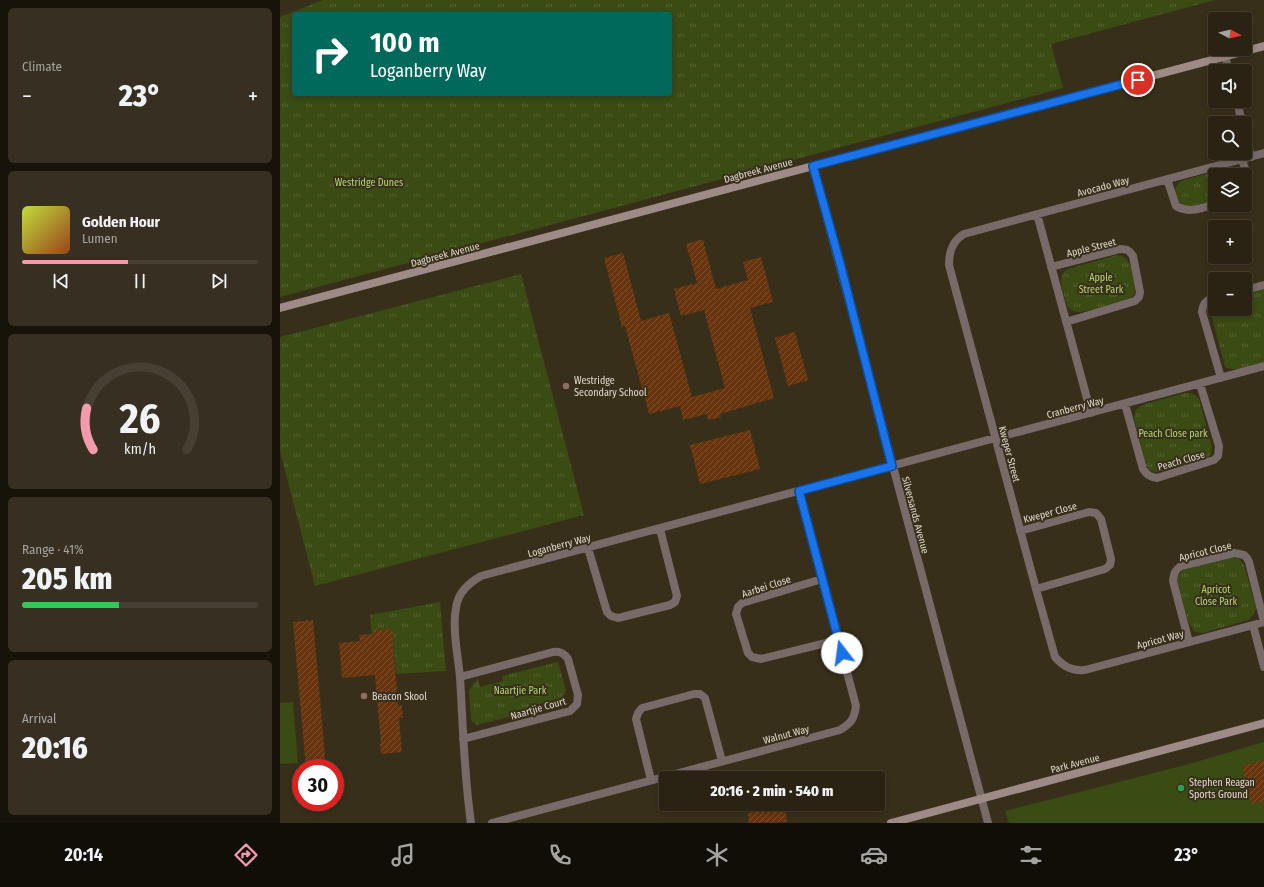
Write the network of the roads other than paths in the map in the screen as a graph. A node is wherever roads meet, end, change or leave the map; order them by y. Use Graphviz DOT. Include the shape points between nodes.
graph roads {
  1 [pos="1264,46"];
  2 [pos="1252,49"];
  3 [pos="1225,56"];
  4 [pos="1227,64"];
  5 [pos="1264,153"];
  6 [pos="1252,156"];
  7 [pos="1238,160"];
  8 [pos="813,166"];
  9 [pos="1167,179"];
  10 [pos="1208,206"];
  11 [pos="1037,214"];
  12 [pos="952,245"];
  13 [pos="1051,267"];
  14 [pos="1264,285"];
  15 [pos="1252,288"];
  16 [pos="1208,299"];
  17 [pos="280,308"];
  18 [pos="1066,322"];
  19 [pos="1264,366"];
  20 [pos="1221,378"];
  21 [pos="1200,384"];
  22 [pos="1125,404"];
  23 [pos="1090,413"];
  24 [pos="996,439"];
  25 [pos="892,466"];
  26 [pos="799,491"];
  27 [pos="660,529"];
  28 [pos="1020,530"];
  29 [pos="588,548"];
  30 [pos="822,580"];
  31 [pos="1036,589"];
  32 [pos="1264,622"];
  33 [pos="1253,625"];
  34 [pos="838,640"];
  35 [pos="1189,642"];
  36 [pos="1062,664"];
  37 [pos="1264,667"];
  38 [pos="460,677"];
  39 [pos="1264,723"];
  40 [pos="463,740"];
  41 [pos="722,761"];
  42 [pos="651,780"];
  43 [pos="982,799"];
  44 [pos="471,823"];
  45 [pos="492,823"];
  46 [pos="891,823"];
  47 [pos="988,823"];
  1 -- 2 [label="street, Dagbreek Avenue"];
  3 -- 4 [label="street"];
  3 -- 8 [label="street, Dagbreek Avenue"];
  5 -- 6 [label="street, Avocado Way"];
  7 -- 9 [label="street, Avocado Way"];
  8 -- 17 [label="street, Dagbreek Avenue"];
  8 -- 25 [label="street, Silversands Avenue"];
  9 -- 10 [label="street" via="1176,206 1180,209 1192,211"];
  9 -- 11 [label="street, Avocado Way"];
  11 -- 12 [label="street, Avocado Way" via="964,234"];
  11 -- 13 [label="street"];
  12 -- 24 [label="street, Kweper Street" via="949,265"];
  13 -- 18 [label="street"];
  13 -- 18 [label="street, Apple Street" via="1120,249 1127,249 1132,256 1139,298"];
  14 -- 15 [label="street"];
  16 -- 20 [label="street" via="1202,312"];
  18 -- 23 [label="street"];
  19 -- 20 [label="street, Cranberry Way"];
  20 -- 21 [label="street, Cranberry Way"];
  21 -- 22 [label="street, Cranberry Way"];
  21 -- 22 [label="street, Peach Close" via="1219,446 1218,456 1214,460 1158,478 1151,477 1143,468"];
  22 -- 23 [label="street, Cranberry Way"];
  23 -- 24 [label="street, Cranberry Way"];
  24 -- 25 [label="street, Cranberry Way"];
  24 -- 28 [label="street, Kweper Street"];
  25 -- 26 [label="street, Loganberry Way"];
  25 -- 43 [label="street, Silversands Avenue"];
  26 -- 27 [label="street, Loganberry Way"];
  26 -- 30 [label="street, Walnut Way"];
  27 -- 29 [label="street, Loganberry Way"];
  27 -- 29 [label="street" via="676,596 675,602 670,605 618,618 612,616 607,612"];
  28 -- 31 [label="street, Kweper Street"];
  28 -- 31 [label="street, Kweper Close" via="1089,512 1101,519 1111,559 1110,565 1105,569"];
  29 -- 38 [label="street, Loganberry Way" via="482,576 470,582 462,591 456,606"];
  30 -- 34 [label="street, Walnut Way"];
  30 -- 34 [label="street, Aarbei Close" via="742,603 736,614 748,653 752,657 761,659"];
  31 -- 36 [label="street, Kweper Street" via="1055,657"];
  32 -- 33 [label="street, Apricot Way"];
  32 -- 35 [label="street, Apricot Close" via="1249,562 1244,555 1234,552 1176,569 1174,581"];
  33 -- 35 [label="street, Apricot Way"];
  33 -- 37 [label="street"];
  34 -- 41 [label="street, Walnut Way" via="856,706 850,724 840,730"];
  35 -- 36 [label="street, Apricot Way" via="1085,670"];
  38 -- 40 [label="street, Loganberry Way"];
  38 -- 40 [label="street, Naartjie Court" via="559,652 568,659 578,695 577,704 570,711"];
  39 -- 43 [label="street, Park Avenue"];
  40 -- 44 [label="street, Loganberry Way"];
  41 -- 42 [label="street, Walnut Way"];
  41 -- 42 [label="street" via="705,698 700,694 694,694 642,708 638,713 636,719"];
  42 -- 45 [label="street, Walnut Way"];
  43 -- 46 [label="street, Park Avenue"];
  43 -- 47 [label="street, Silversands Avenue"];
}
